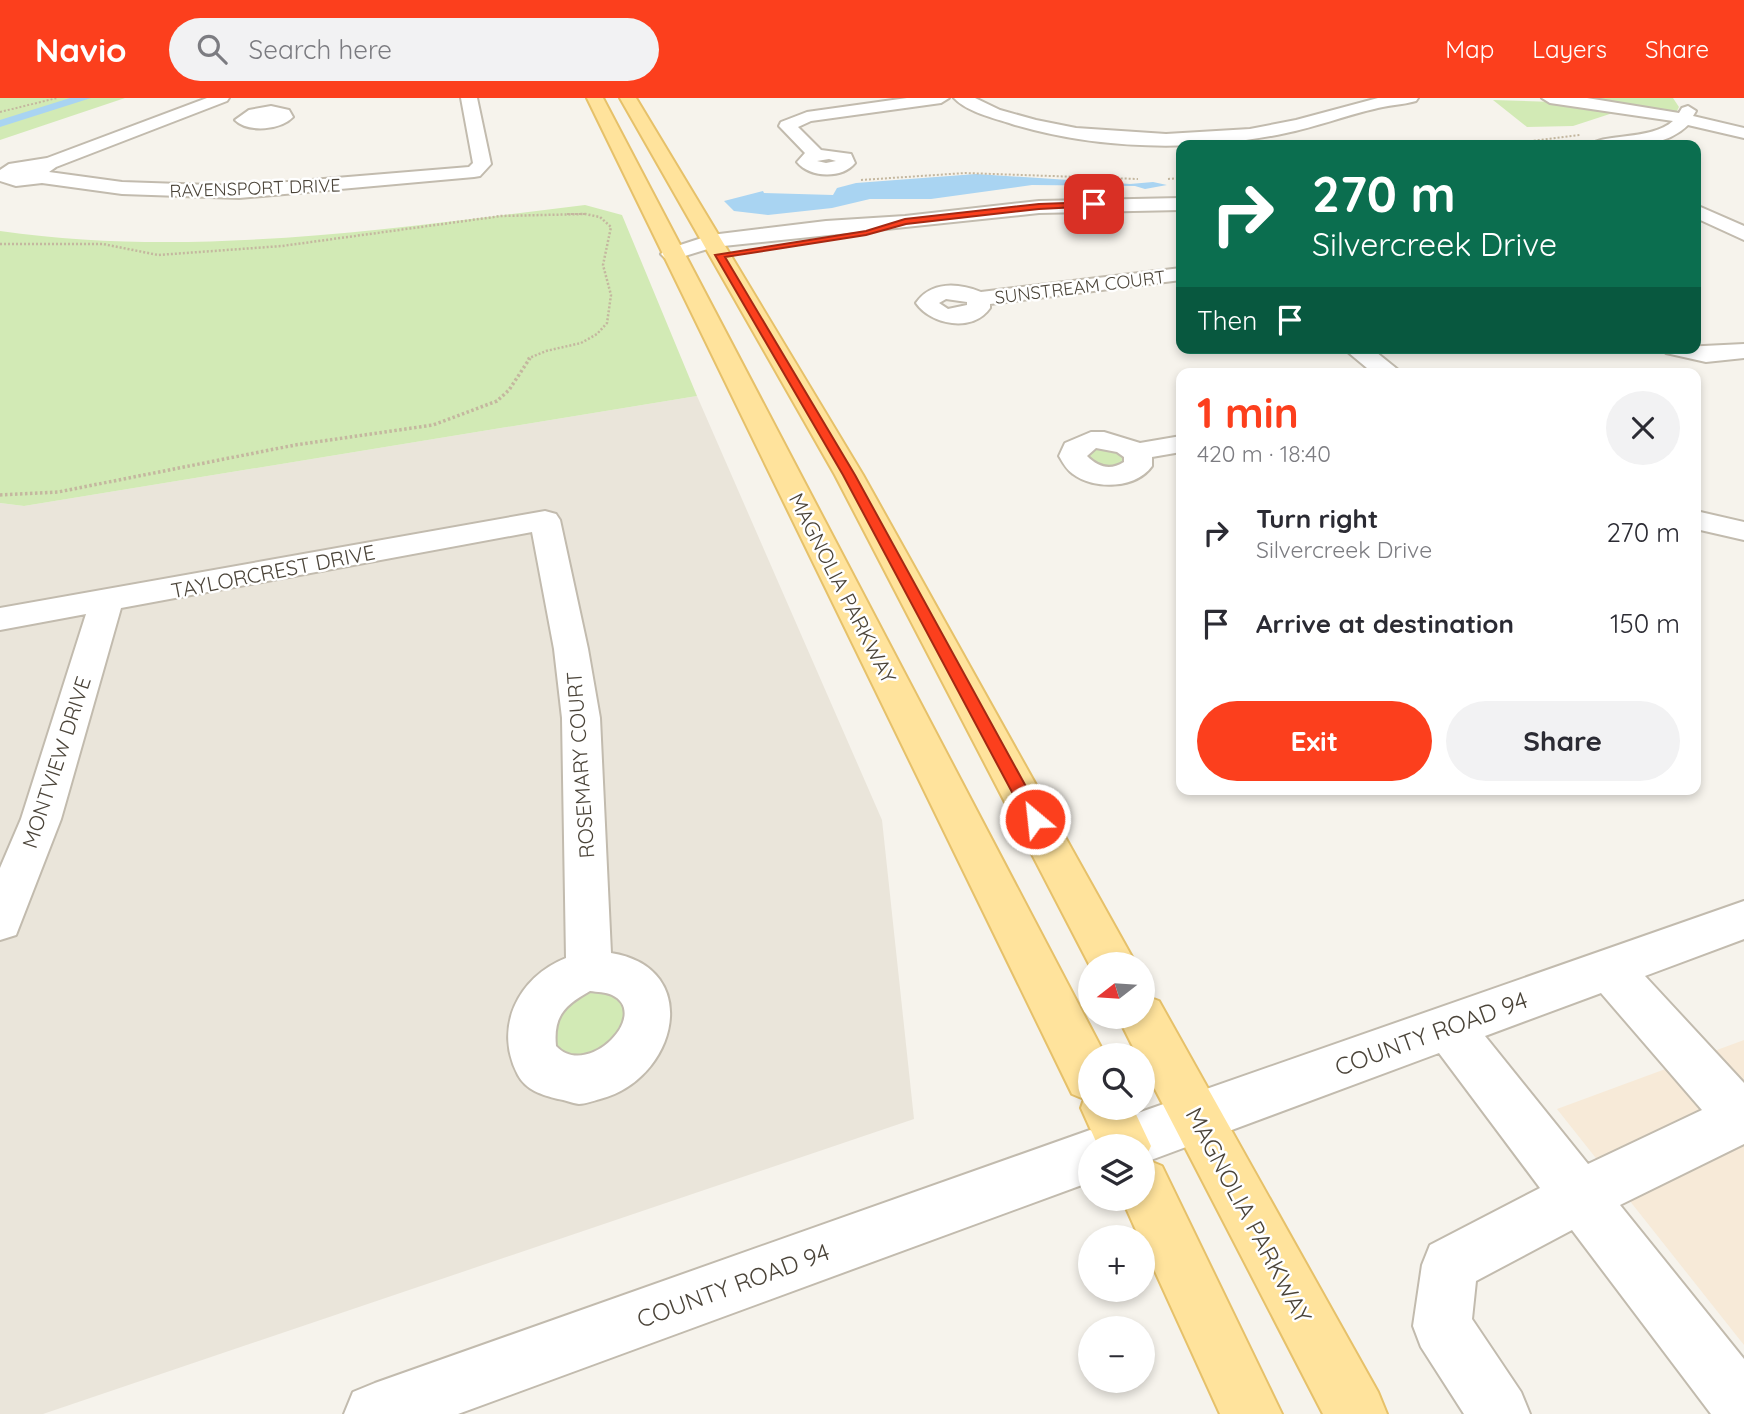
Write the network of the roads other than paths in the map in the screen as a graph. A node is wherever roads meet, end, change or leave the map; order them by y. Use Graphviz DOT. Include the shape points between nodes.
graph roads {
  1 [pos="221,98"];
  2 [pos="595,98"];
  3 [pos="628,98"];
  4 [pos="941,98"];
  5 [pos="962,98"];
  6 [pos="1401,98"];
  7 [pos="1410,98"];
  8 [pos="1550,98"];
  9 [pos="1682,98"];
  10 [pos="475,99"];
  11 [pos="198,106"];
  12 [pos="249,115"];
  13 [pos="1685,119"];
  14 [pos="1744,133"];
  15 [pos="1632,140"];
  16 [pos="822,162"];
  17 [pos="1176,204"];
  18 [pos="1701,213"];
  19 [pos="1744,234"];
  20 [pos="715,248"];
  21 [pos="673,254"];
  22 [pos="1176,275"];
  23 [pos="978,299"];
  24 [pos="1744,351"];
  25 [pos="1363,354"];
  26 [pos="1701,354"];
  27 [pos="1383,368"];
  28 [pos="1176,445"];
  29 [pos="1135,452"];
  30 [pos="835,510"];
  31 [pos="545,520"];
  32 [pos="1701,526"];
  33 [pos="1744,531"];
  34 [pos="106,602"];
  35 [pos="0,619"];
  36 [pos="1744,920"];
  37 [pos="0,921"];
  38 [pos="1106,952"];
  39 [pos="1609,969"];
  40 [pos="589,970"];
  41 [pos="1448,1027"];
  42 [pos="1148,1029"];
  43 [pos="1078,1050"];
  44 [pos="1196,1118"];
  45 [pos="1154,1134"];
  46 [pos="1078,1162"];
  47 [pos="1580,1196"];
  48 [pos="1149,1211"];
  49 [pos="1744,1407"];
  50 [pos="375,1414"];
  51 [pos="1251,1414"];
  52 [pos="1356,1414"];
  53 [pos="1499,1414"];
  1 -- 11 [label="street"];
  2 -- 21 [label="main road, MAGNOLIA PARKWAY"];
  3 -- 20 [label="main road, MAGNOLIA PARKWAY"];
  4 -- 16 [label="street" via="794,122"];
  5 -- 6 [label="street" via="1040,125 1165,139 1257,134"];
  6 -- 7 [label="street"];
  8 -- 13 [label="street"];
  9 -- 13 [label="street" via="1687,105"];
  10 -- 11 [label="street, RAVENSPORT DRIVE" via="488,169 454,176 239,192 135,189 44,170"];
  11 -- 12 [label="street"];
  13 -- 14 [label="street"];
  13 -- 15 [label="street" via="1656,136"];
  17 -- 20 [label="street" via="1039,206 905,222 866,233"];
  18 -- 19 [label="street"];
  20 -- 21 [label="street"];
  20 -- 30 [label="main road, MAGNOLIA PARKWAY"];
  21 -- 30 [label="main road, MAGNOLIA PARKWAY"];
  22 -- 23 [label="street, SUNSTREAM COURT"];
  24 -- 26 [label="street"];
  25 -- 27 [label="street"];
  28 -- 29 [label="street"];
  30 -- 38 [label="main road, MAGNOLIA PARKWAY"];
  30 -- 43 [label="main road, MAGNOLIA PARKWAY"];
  31 -- 34 [label="street, TAYLORCREST DRIVE"];
  31 -- 40 [label="street, ROSEMARY COURT" via="581,718"];
  32 -- 33 [label="street"];
  34 -- 35 [label="street, TAYLORCREST DRIVE"];
  34 -- 37 [label="street, MONTVIEW DRIVE" via="41,819"];
  36 -- 39 [label="street, COUNTY ROAD 94"];
  39 -- 41 [label="street, COUNTY ROAD 94"];
  39 -- 47 [label="street" via="1742,1118"];
  41 -- 44 [label="street, COUNTY ROAD 94"];
  41 -- 47 [label="street"];
  42 -- 44 [label="main road, MAGNOLIA PARKWAY"];
  44 -- 45 [label="street, COUNTY ROAD 94"];
  44 -- 52 [label="main road, MAGNOLIA PARKWAY"];
  46 -- 50 [label="street, COUNTY ROAD 94"];
  47 -- 49 [label="street"];
  47 -- 53 [label="street" via="1450,1265 1442,1326"];
  48 -- 51 [label="main road"];
}
